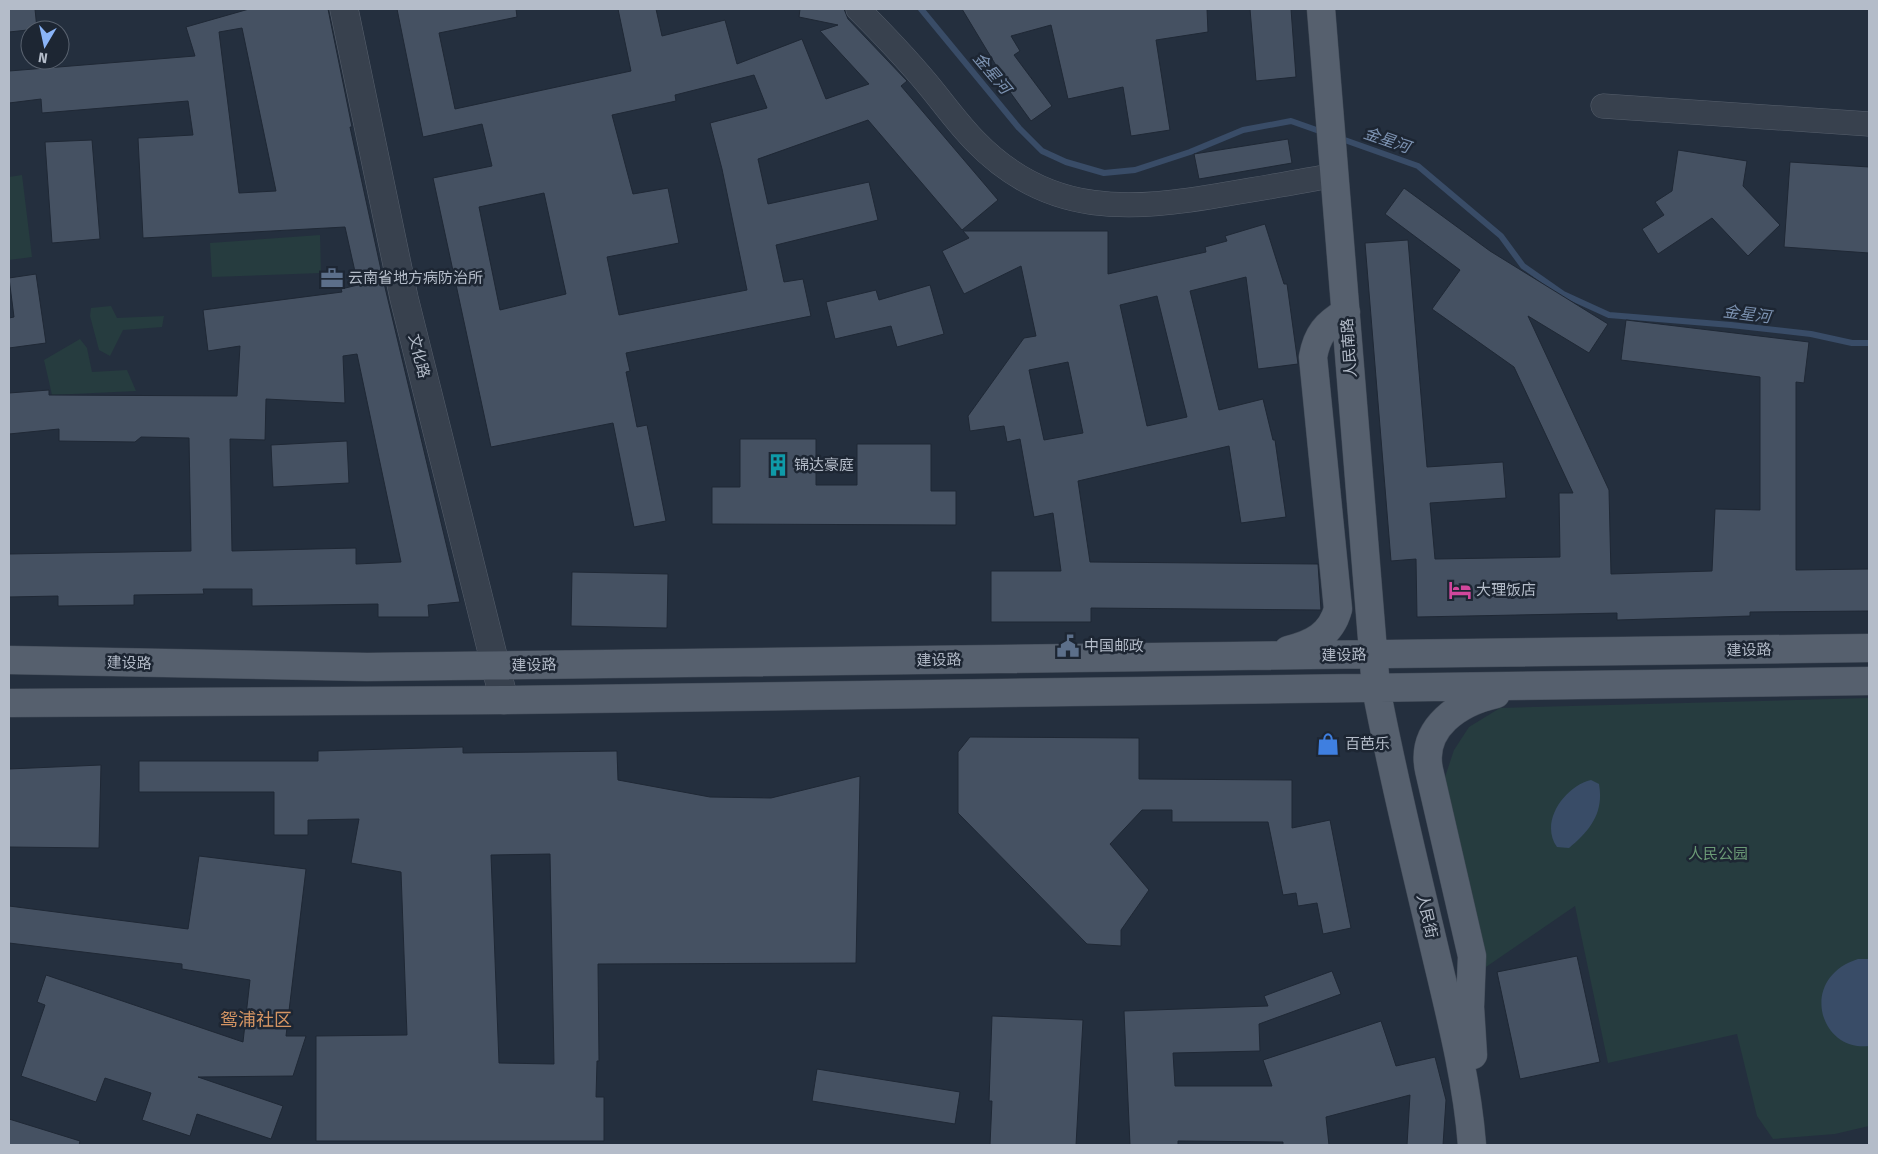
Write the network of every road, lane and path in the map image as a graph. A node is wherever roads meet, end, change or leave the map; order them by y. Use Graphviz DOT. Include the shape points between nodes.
graph roads {
  1 [pos="344,9"];
  2 [pos="858,9"];
  3 [pos="1321,9"];
  4 [pos="1604,106"];
  5 [pos="1869,124"];
  6 [pos="1334,162"];
  7 [pos="1346,312"];
  8 [pos="1869,648"];
  9 [pos="1372,654"];
  10 [pos="1266,656"];
  11 [pos="9,660"];
  12 [pos="497,665"];
  13 [pos="1869,681"];
  14 [pos="1536,686"];
  15 [pos="1376,688"];
  16 [pos="504,700"];
  17 [pos="9,703"];
  18 [pos="1472,1141"];
  1 -- 12 [label="street, 文化路" via="404,298"];
  2 -- 6 [label="street" via="990,156 1025,180 1060,196 1103,205 1148,206 1194,200"];
  3 -- 6 [label="main road, 人民南路"];
  4 -- 5 [label="street"];
  6 -- 7 [label="main road, 人民南路"];
  7 -- 9 [label="main road, 人民南路"];
  7 -- 10 [label="main road" via="1323,328 1313,357 1338,609 1330,628 1315,641"];
  8 -- 9 [label="main road, 建设路"];
  9 -- 10 [label="main road, 建设路"];
  9 -- 15 [label="main road, 人民南路"];
  10 -- 12 [label="main road, 建设路"];
  11 -- 12 [label="main road, 建设路" via="367,667"];
  12 -- 16 [label="street, 文化路"];
  13 -- 14 [label="main road"];
  14 -- 15 [label="main road"];
  14 -- 18 [label="main road" via="1482,697 1465,704 1441,723 1431,739 1428,752 1429,770 1472,956 1470,1007 1475,1098"];
  15 -- 16 [label="main road"];
  15 -- 18 [label="main road, 人民街" via="1455,1037"];
  16 -- 17 [label="main road"];
}
